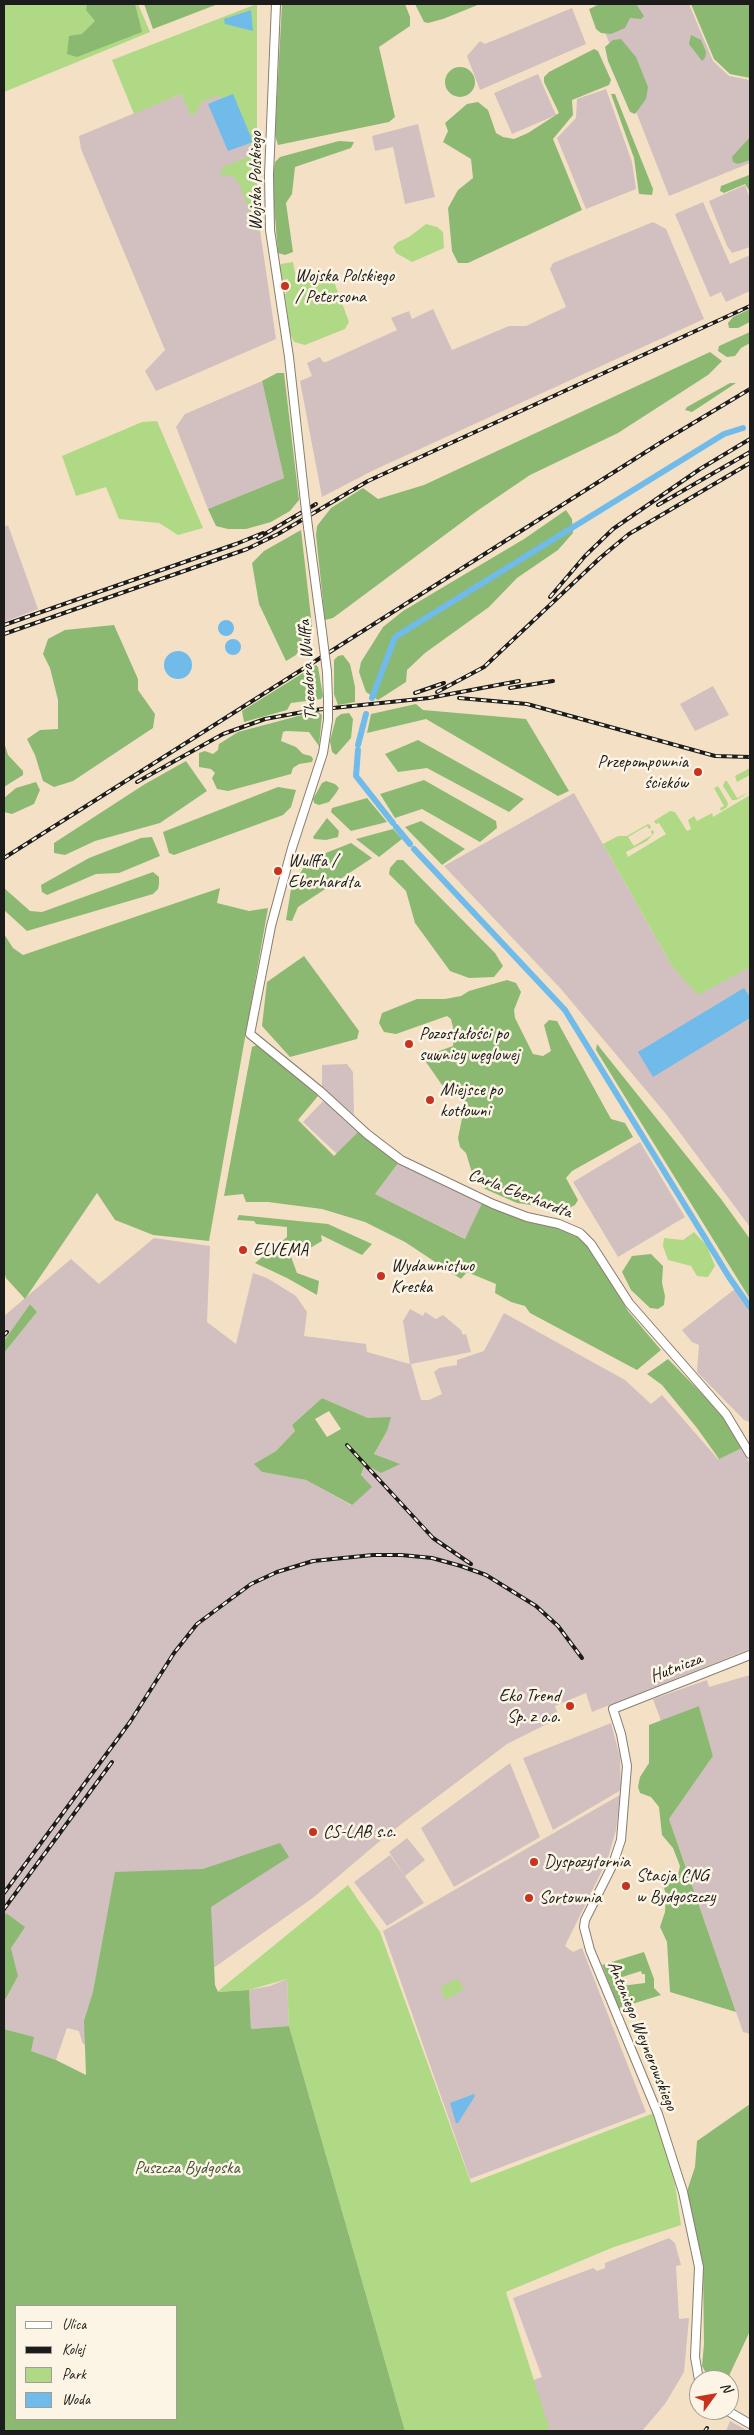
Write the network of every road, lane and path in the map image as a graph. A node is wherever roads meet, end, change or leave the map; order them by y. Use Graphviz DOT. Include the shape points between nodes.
graph roads {
  1 [pos="276,4"];
  2 [pos="289,357"];
  3 [pos="250,1034"];
  4 [pos="750,1454"];
  5 [pos="750,1655"];
  6 [pos="612,1709"];
  7 [pos="698,2370"];
  8 [pos="739,2418"];
  9 [pos="750,2424"];
  1 -- 2 [label="street, Wojska Polskiego" via="270,230"];
  2 -- 3 [label="street, Theodora Wulffa, bridge" via="322,632 328,720 322,753 272,922"];
  3 -- 4 [label="street, Carla Eberhardta" via="401,1160 493,1204 580,1233 592,1244 629,1303 726,1414"];
  5 -- 6 [label="street, Hutnicza"];
  6 -- 7 [label="street, Antoniego Weynerowskiego" via="627,1766 621,1840 584,1928 590,1950 658,2114 683,2192 699,2267 695,2357"];
  8 -- 9 [label="street"];
}
